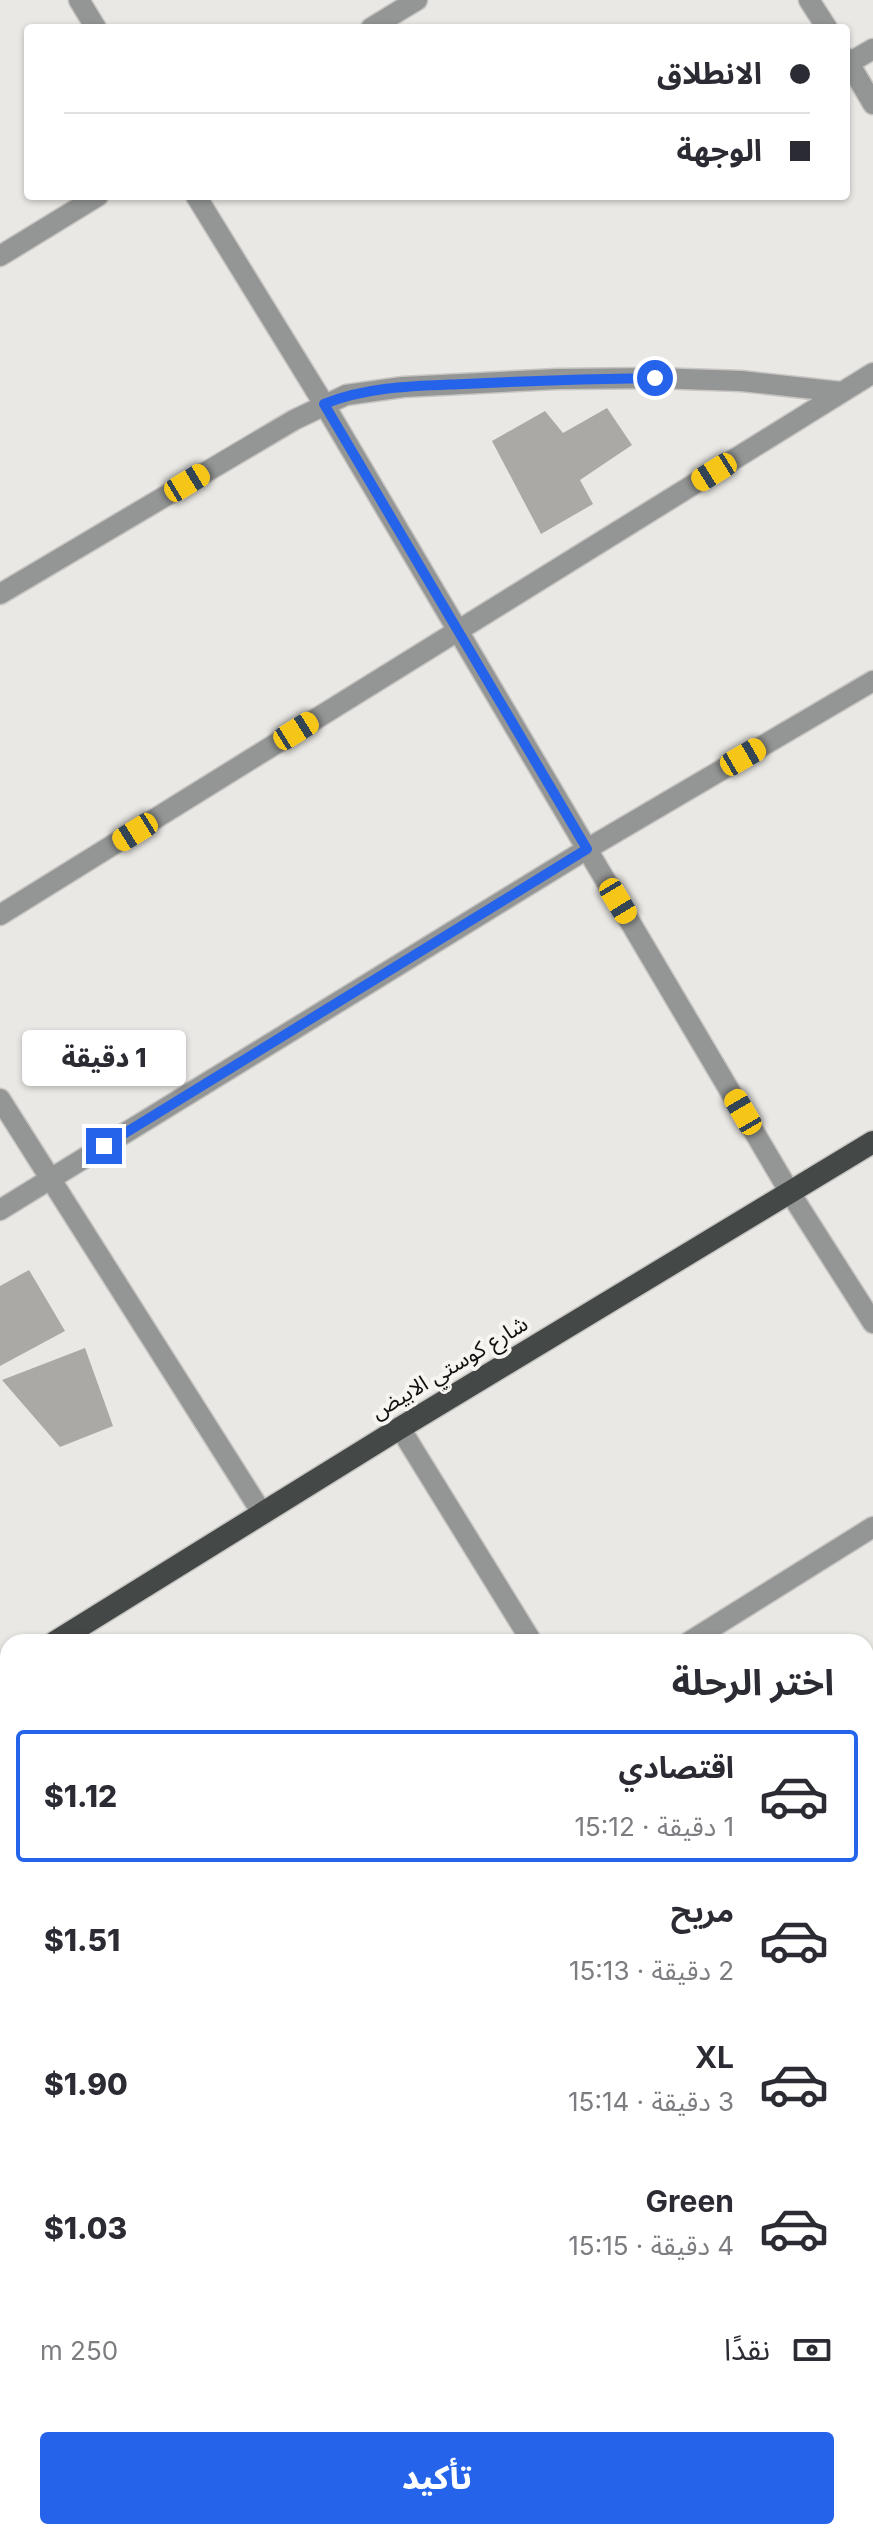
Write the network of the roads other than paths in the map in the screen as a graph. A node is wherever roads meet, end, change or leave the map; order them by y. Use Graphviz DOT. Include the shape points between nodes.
graph roads {
  1 [pos="79,0"];
  2 [pos="417,0"];
  3 [pos="809,0"];
  4 [pos="94,24"];
  5 [pos="378,24"];
  6 [pos="824,24"];
  7 [pos="873,49"];
  8 [pos="850,60"];
  9 [pos="850,64"];
  10 [pos="873,104"];
  11 [pos="91,200"];
  12 [pos="198,200"];
  13 [pos="0,256"];
  14 [pos="873,373"];
  15 [pos="841,392"];
  16 [pos="324,404"];
  17 [pos="0,594"];
  18 [pos="458,630"];
  19 [pos="873,681"];
  20 [pos="587,849"];
  21 [pos="0,915"];
  22 [pos="0,1099"];
  23 [pos="873,1142"];
  24 [pos="50,1179"];
  25 [pos="789,1191"];
  26 [pos="0,1210"];
  27 [pos="873,1323"];
  28 [pos="400,1428"];
  29 [pos="262,1513"];
  30 [pos="873,1527"];
  31 [pos="68,1634"];
  32 [pos="527,1634"];
  33 [pos="702,1634"];
  1 -- 4 [label="street"];
  2 -- 5 [label="street"];
  3 -- 6 [label="street"];
  7 -- 8 [label="street"];
  9 -- 10 [label="street"];
  11 -- 13 [label="street"];
  12 -- 16 [label="street"];
  14 -- 15 [label="street"];
  15 -- 16 [label="street" via="741,381 571,379 403,387 346,395"];
  15 -- 18 [label="street"];
  16 -- 17 [label="street"];
  16 -- 18 [label="street"];
  18 -- 20 [label="street"];
  18 -- 21 [label="street"];
  19 -- 20 [label="street"];
  20 -- 24 [label="street"];
  20 -- 25 [label="street"];
  22 -- 24 [label="street"];
  23 -- 25 [label="highway, شارع كوستي الابيض"];
  24 -- 26 [label="street"];
  24 -- 29 [label="street"];
  25 -- 27 [label="street"];
  25 -- 28 [label="highway, شارع كوستي الابيض"];
  28 -- 29 [label="highway, شارع كوستي الابيض"];
  28 -- 32 [label="street"];
  29 -- 31 [label="highway, شارع كوستي الابيض"];
  30 -- 33 [label="street"];
}
